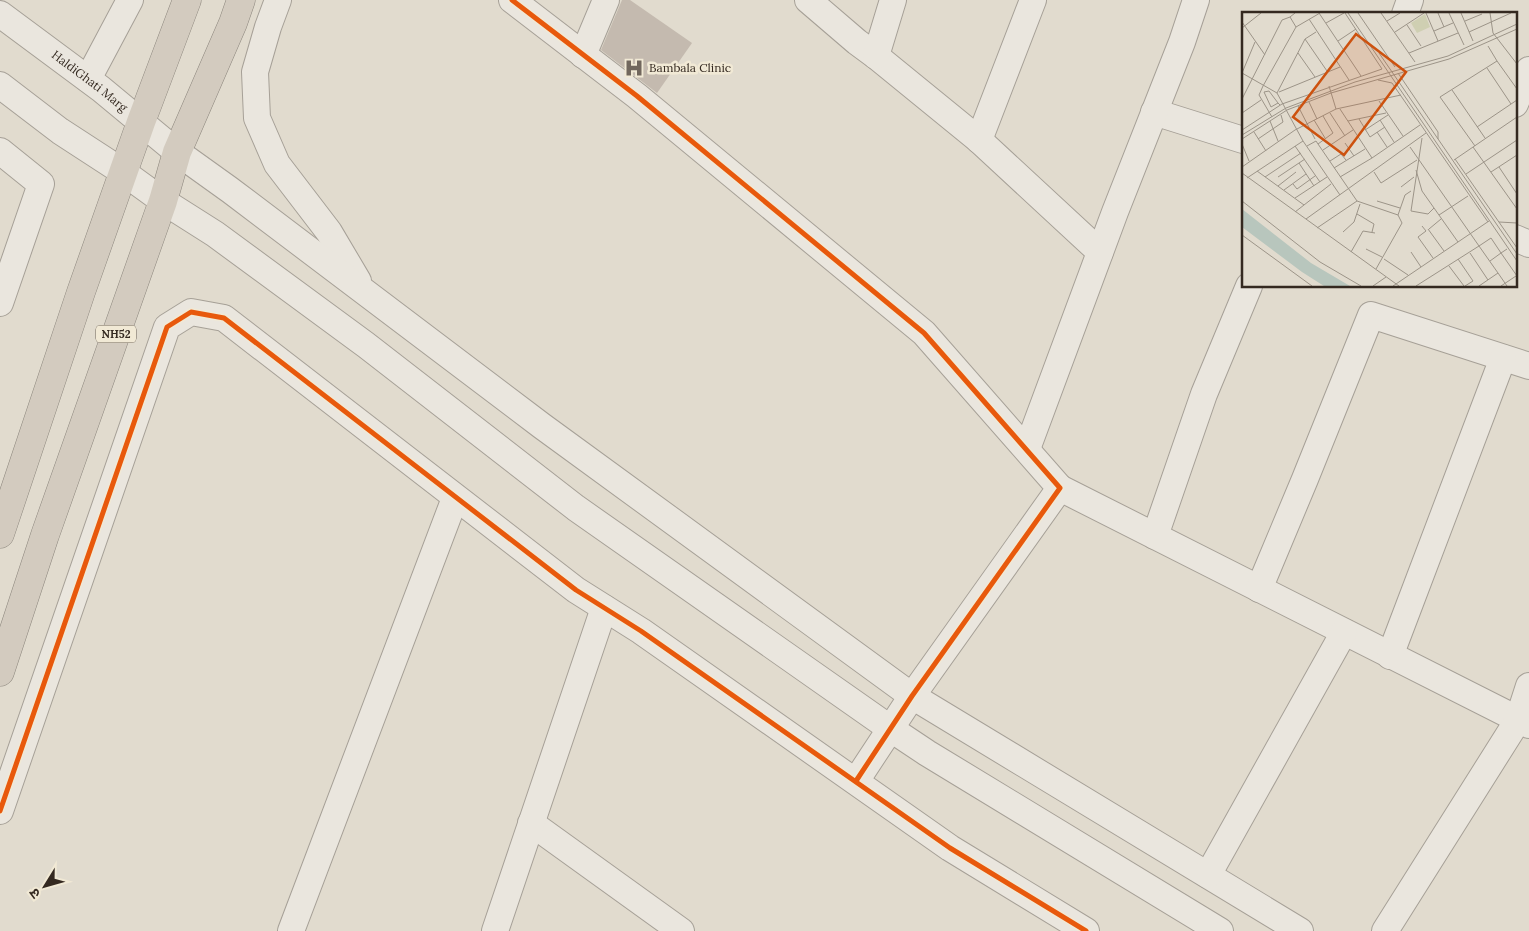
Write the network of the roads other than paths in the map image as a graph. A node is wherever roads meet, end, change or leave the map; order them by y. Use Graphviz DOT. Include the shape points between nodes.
graph roads {
  1 [pos="130,0"];
  2 [pos="187,0"];
  3 [pos="241,0"];
  4 [pos="278,0"];
  5 [pos="512,0"];
  6 [pos="606,0"];
  7 [pos="808,0"];
  8 [pos="893,0"];
  9 [pos="1033,0"];
  10 [pos="1196,0"];
  11 [pos="1410,0"];
  12 [pos="1406,12"];
  13 [pos="0,14"];
  14 [pos="583,55"];
  15 [pos="876,56"];
  16 [pos="1529,70"];
  17 [pos="88,79"];
  18 [pos="0,85"];
  19 [pos="1516,102"];
  20 [pos="1516,104"];
  21 [pos="1529,109"];
  22 [pos="1154,112"];
  23 [pos="141,122"];
  24 [pos="979,140"];
  25 [pos="1242,140"];
  26 [pos="0,151"];
  27 [pos="177,152"];
  28 [pos="123,172"];
  29 [pos="163,201"];
  30 [pos="1516,238"];
  31 [pos="1529,244"];
  32 [pos="1100,252"];
  33 [pos="1248,288"];
  34 [pos="364,291"];
  35 [pos="0,303"];
  36 [pos="1503,358"];
  37 [pos="1529,366"];
  38 [pos="1027,449"];
  39 [pos="1060,488"];
  40 [pos="455,498"];
  41 [pos="0,534"];
  42 [pos="1155,536"];
  43 [pos="1259,588"];
  44 [pos="604,608"];
  45 [pos="1344,632"];
  46 [pos="1390,656"];
  47 [pos="0,672"];
  48 [pos="1529,686"];
  49 [pos="912,696"];
  50 [pos="1523,722"];
  51 [pos="891,729"];
  52 [pos="856,782"];
  53 [pos="0,811"];
  54 [pos="531,823"];
  55 [pos="1208,875"];
  56 [pos="291,931"];
  57 [pos="495,931"];
  58 [pos="682,931"];
  59 [pos="1086,931"];
  60 [pos="1220,931"];
  61 [pos="1300,931"];
  62 [pos="1385,931"];
  1 -- 17 [label="street"];
  2 -- 23 [label="highway"];
  3 -- 27 [label="highway, NH52"];
  4 -- 34 [label="street" via="255,72 257,118 277,164 329,232"];
  5 -- 14 [label="street"];
  6 -- 14 [label="street"];
  7 -- 15 [label="street"];
  8 -- 15 [label="street"];
  9 -- 24 [label="street"];
  10 -- 22 [label="street"];
  11 -- 12 [label="street"];
  13 -- 17 [label="street, HaldiGhati Marg"];
  14 -- 38 [label="street" via="924,333"];
  15 -- 24 [label="street"];
  16 -- 19 [label="street"];
  17 -- 23 [label="street, HaldiGhati Marg"];
  18 -- 28 [label="street" via="60,131"];
  20 -- 21 [label="street"];
  22 -- 25 [label="street"];
  22 -- 32 [label="street"];
  23 -- 27 [label="street, HaldiGhati Marg"];
  23 -- 28 [label="highway"];
  24 -- 32 [label="street"];
  26 -- 35 [label="street" via="41,184"];
  27 -- 29 [label="highway, NH52"];
  27 -- 34 [label="street, HaldiGhati Marg"];
  28 -- 29 [label="street"];
  28 -- 41 [label="highway"];
  29 -- 47 [label="highway, NH52"];
  29 -- 51 [label="street" via="215,234 366,345 576,508"];
  30 -- 31 [label="street"];
  32 -- 38 [label="street"];
  33 -- 42 [label="street" via="1204,394"];
  34 -- 49 [label="street, HaldiGhati Marg" via="542,426"];
  36 -- 37 [label="street"];
  36 -- 43 [label="street" via="1371,315"];
  36 -- 46 [label="street"];
  38 -- 39 [label="street"];
  39 -- 42 [label="street"];
  39 -- 49 [label="street"];
  40 -- 44 [label="street"];
  40 -- 53 [label="street" via="224,318 191,312 167,328"];
  40 -- 56 [label="street"];
  42 -- 43 [label="street"];
  43 -- 45 [label="street"];
  44 -- 52 [label="street"];
  44 -- 54 [label="street"];
  45 -- 46 [label="street"];
  45 -- 55 [label="street"];
  46 -- 50 [label="street"];
  48 -- 50 [label="street"];
  49 -- 51 [label="street"];
  49 -- 55 [label="street, HaldiGhati Marg"];
  50 -- 62 [label="street"];
  51 -- 52 [label="street"];
  51 -- 60 [label="street"];
  52 -- 59 [label="street" via="950,848"];
  54 -- 57 [label="street"];
  54 -- 58 [label="street"];
  55 -- 61 [label="street, HaldiGhati Marg"];
}
